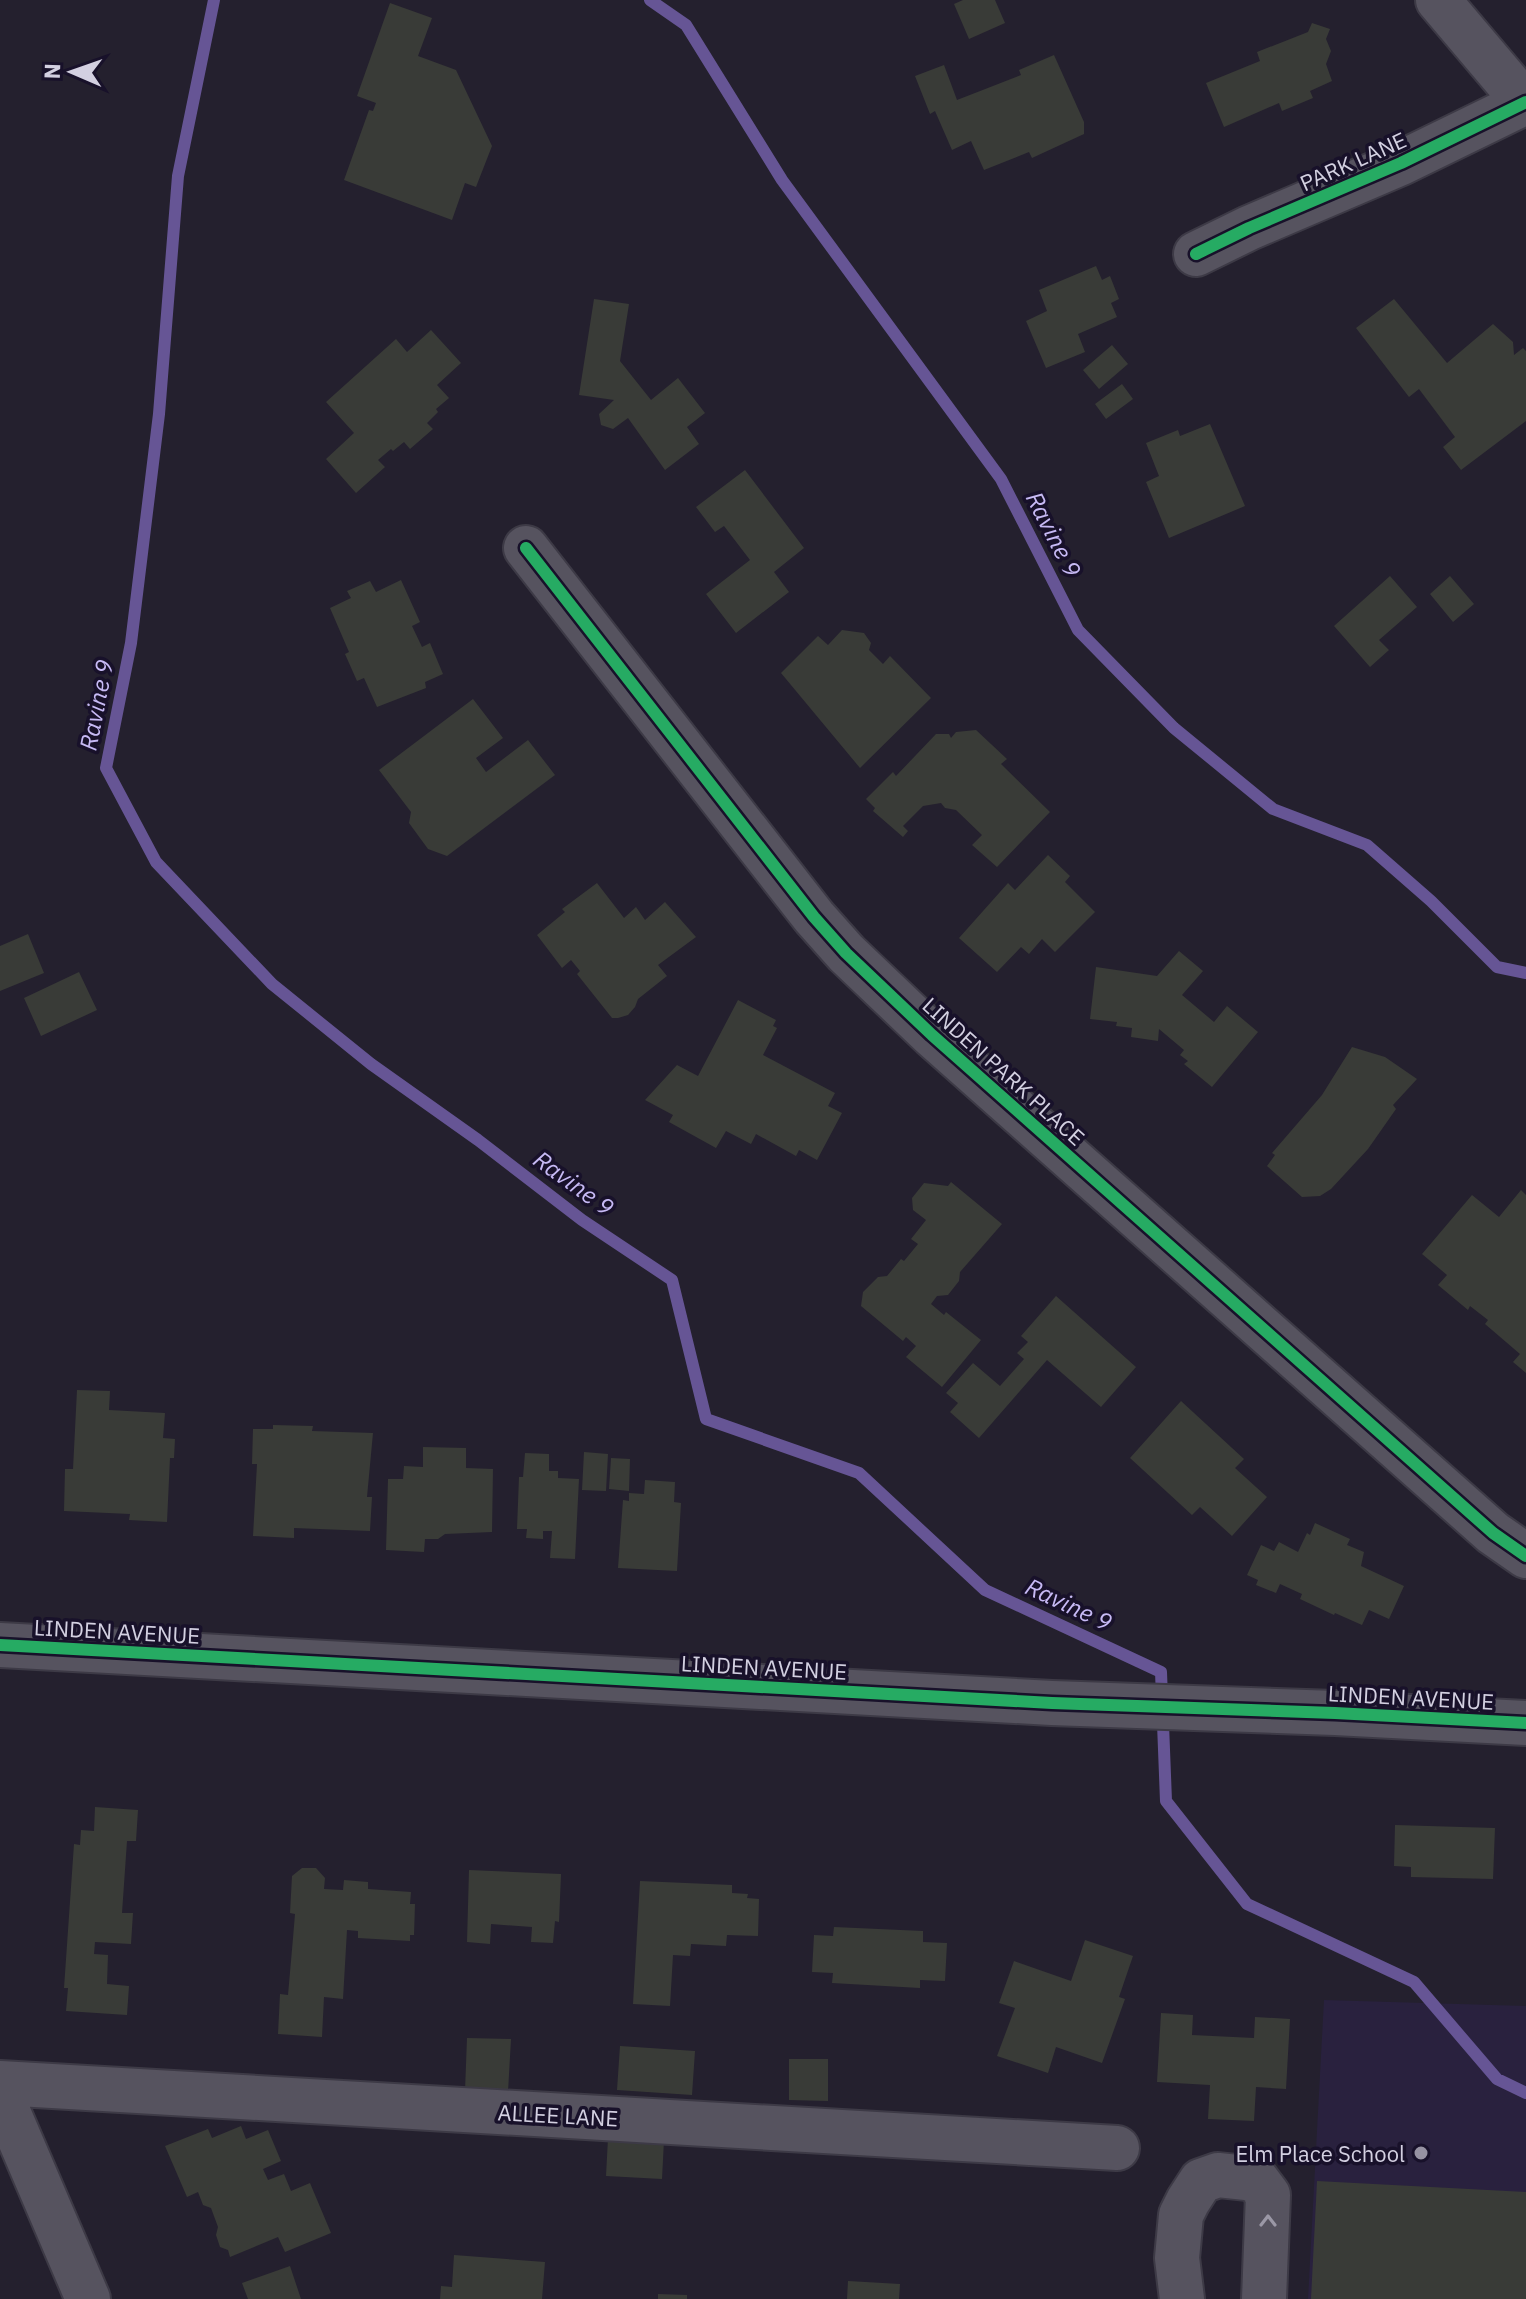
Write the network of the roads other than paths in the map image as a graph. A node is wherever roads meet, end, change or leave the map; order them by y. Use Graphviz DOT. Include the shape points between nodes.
graph roads {
  1 [pos="1438,0"];
  2 [pos="1525,102"];
  3 [pos="1196,254"];
  4 [pos="526,548"];
  5 [pos="1526,1556"];
  6 [pos="0,1645"];
  7 [pos="1526,1723"];
  8 [pos="0,2083"];
  9 [pos="0,2093"];
  10 [pos="1117,2148"];
  11 [pos="88,2299"];
  12 [pos="1182,2299"];
  13 [pos="1264,2299"];
  1 -- 2 [label="street"];
  2 -- 3 [label="street, PARK LANE"];
  4 -- 5 [label="street, LINDEN PARK PLACE" via="846,953 1469,1512"];
  6 -- 7 [label="street, LINDEN AVENUE" via="1052,1703"];
  8 -- 10 [label="street, ALLEE LANE"];
  9 -- 11 [label="street"];
  13 -- 12 [label="street, one-way" via="1268,2195 1256,2179 1218,2175 1201,2181 1181,2215 1177,2258"];
}
